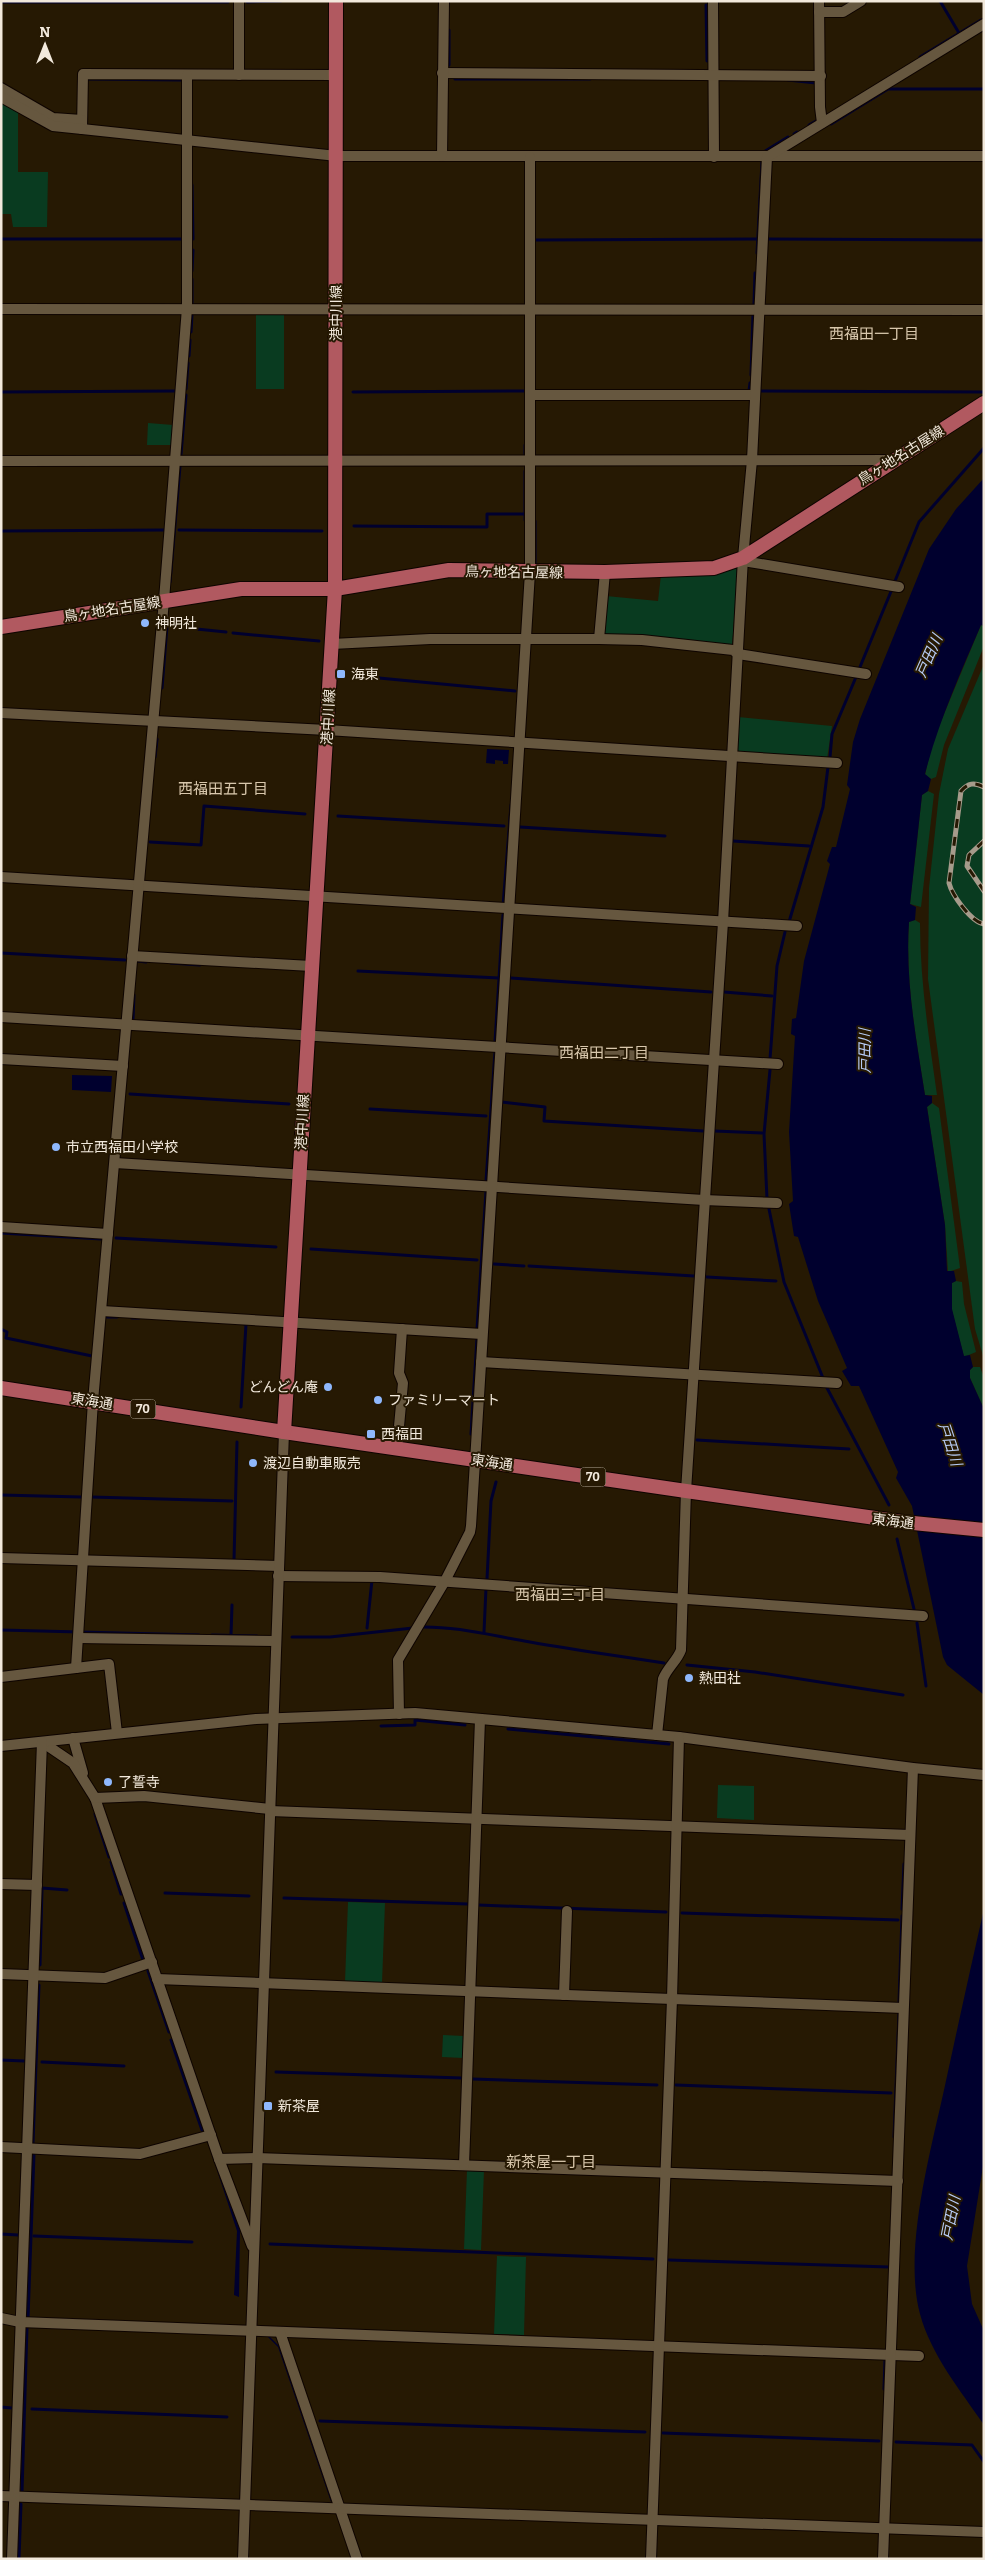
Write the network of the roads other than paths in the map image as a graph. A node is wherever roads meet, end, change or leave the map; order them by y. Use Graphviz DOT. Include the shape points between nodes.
graph roads {
  1 [pos="239,1"];
  2 [pos="336,1"];
  3 [pos="439,1"];
  4 [pos="713,1"];
  5 [pos="861,1"];
  6 [pos="444,2"];
  7 [pos="819,6"];
  8 [pos="984,24"];
  9 [pos="442,73"];
  10 [pos="714,73"];
  11 [pos="186,75"];
  12 [pos="239,75"];
  13 [pos="336,75"];
  14 [pos="821,76"];
  15 [pos="1,88"];
  16 [pos="1,97"];
  17 [pos="53,122"];
  18 [pos="822,122"];
  19 [pos="82,124"];
  20 [pos="187,140"];
  21 [pos="337,156"];
  22 [pos="442,156"];
  23 [pos="714,156"];
  24 [pos="984,156"];
  25 [pos="530,157"];
  26 [pos="767,157"];
  27 [pos="187,308"];
  28 [pos="336,308"];
  29 [pos="530,308"];
  30 [pos="1,309"];
  31 [pos="759,309"];
  32 [pos="984,310"];
  33 [pos="530,395"];
  34 [pos="754,395"];
  35 [pos="984,403"];
  36 [pos="335,460"];
  37 [pos="530,460"];
  38 [pos="752,460"];
  39 [pos="893,460"];
  40 [pos="1,461"];
  41 [pos="175,461"];
  42 [pos="743,560"];
  43 [pos="530,572"];
  44 [pos="606,572"];
  45 [pos="900,587"];
  46 [pos="334,589"];
  47 [pos="164,600"];
  48 [pos="1,627"];
  49 [pos="599,639"];
  50 [pos="526,640"];
  51 [pos="332,644"];
  52 [pos="738,654"];
  53 [pos="866,674"];
  54 [pos="1,713"];
  55 [pos="154,721"];
  56 [pos="327,730"];
  57 [pos="519,744"];
  58 [pos="731,757"];
  59 [pos="837,763"];
  60 [pos="1,877"];
  61 [pos="139,887"];
  62 [pos="316,897"];
  63 [pos="508,910"];
  64 [pos="723,922"];
  65 [pos="797,926"];
  66 [pos="132,956"];
  67 [pos="311,966"];
  68 [pos="1,1017"];
  69 [pos="126,1026"];
  70 [pos="307,1036"];
  71 [pos="500,1048"];
  72 [pos="1,1059"];
  73 [pos="714,1062"];
  74 [pos="778,1064"];
  75 [pos="123,1066"];
  76 [pos="115,1164"];
  77 [pos="299,1174"];
  78 [pos="493,1187"];
  79 [pos="704,1200"];
  80 [pos="777,1203"];
  81 [pos="1,1227"];
  82 [pos="108,1234"];
  83 [pos="102,1311"];
  84 [pos="291,1322"];
  85 [pos="402,1329"];
  86 [pos="482,1334"];
  87 [pos="481,1362"];
  88 [pos="694,1375"];
  89 [pos="837,1383"];
  90 [pos="1,1388"];
  91 [pos="93,1401"];
  92 [pos="284,1432"];
  93 [pos="397,1448"];
  94 [pos="475,1460"];
  95 [pos="686,1491"];
  96 [pos="984,1530"];
  97 [pos="1,1558"];
  98 [pos="82,1560"];
  99 [pos="279,1571"];
  100 [pos="444,1581"];
  101 [pos="683,1599"];
  102 [pos="923,1616"];
  103 [pos="78,1634"];
  104 [pos="276,1641"];
  105 [pos="76,1668"];
  106 [pos="1,1677"];
  107 [pos="399,1714"];
  108 [pos="273,1719"];
  109 [pos="480,1719"];
  110 [pos="117,1733"];
  111 [pos="657,1735"];
  112 [pos="678,1737"];
  113 [pos="73,1738"];
  114 [pos="42,1742"];
  115 [pos="1,1746"];
  116 [pos="913,1768"];
  117 [pos="984,1775"];
  118 [pos="83,1776"];
  119 [pos="95,1798"];
  120 [pos="270,1810"];
  121 [pos="476,1819"];
  122 [pos="676,1826"];
  123 [pos="910,1835"];
  124 [pos="1,1884"];
  125 [pos="37,1885"];
  126 [pos="566,1911"];
  127 [pos="152,1962"];
  128 [pos="1,1974"];
  129 [pos="33,1976"];
  130 [pos="157,1979"];
  131 [pos="264,1984"];
  132 [pos="470,1992"];
  133 [pos="564,1995"];
  134 [pos="672,1999"];
  135 [pos="903,2008"];
  136 [pos="210,2135"];
  137 [pos="1,2147"];
  138 [pos="27,2148"];
  139 [pos="257,2158"];
  140 [pos="219,2159"];
  141 [pos="464,2165"];
  142 [pos="665,2173"];
  143 [pos="898,2181"];
  144 [pos="254,2250"];
  145 [pos="1,2318"];
  146 [pos="20,2322"];
  147 [pos="251,2331"];
  148 [pos="280,2332"];
  149 [pos="659,2346"];
  150 [pos="891,2354"];
  151 [pos="919,2356"];
  152 [pos="1,2496"];
  153 [pos="14,2498"];
  154 [pos="244,2504"];
  155 [pos="340,2508"];
  156 [pos="652,2520"];
  157 [pos="884,2528"];
  158 [pos="984,2532"];
  159 [pos="12,2559"];
  160 [pos="243,2559"];
  161 [pos="357,2559"];
  162 [pos="651,2559"];
  163 [pos="883,2559"];
  1 -- 12 [label="street"];
  2 -- 13 [label="main road, 港中川線"];
  3 -- 6 [label="street"];
  4 -- 10 [label="street"];
  5 -- 7 [label="street" via="843,12"];
  6 -- 9 [label="street"];
  7 -- 14 [label="street"];
  8 -- 18 [label="street"];
  9 -- 10 [label="street"];
  9 -- 22 [label="street"];
  10 -- 14 [label="street"];
  10 -- 23 [label="street"];
  11 -- 12 [label="street"];
  11 -- 19 [label="street" via="83,74"];
  11 -- 20 [label="street"];
  12 -- 13 [label="street"];
  13 -- 21 [label="main road, 港中川線"];
  14 -- 18 [label="street"];
  15 -- 17 [label="street"];
  16 -- 17 [label="street"];
  17 -- 19 [label="street"];
  18 -- 26 [label="street"];
  19 -- 20 [label="street"];
  20 -- 21 [label="street"];
  20 -- 27 [label="street"];
  21 -- 22 [label="street"];
  21 -- 28 [label="main road, 港中川線"];
  22 -- 25 [label="street"];
  23 -- 25 [label="street"];
  23 -- 26 [label="street"];
  24 -- 26 [label="street"];
  25 -- 29 [label="street"];
  26 -- 31 [label="street"];
  27 -- 28 [label="street"];
  27 -- 30 [label="street"];
  27 -- 41 [label="street"];
  28 -- 29 [label="street"];
  28 -- 36 [label="main road, 港中川線"];
  29 -- 31 [label="street"];
  29 -- 33 [label="street"];
  31 -- 32 [label="street"];
  31 -- 34 [label="street"];
  33 -- 34 [label="street"];
  33 -- 37 [label="street"];
  34 -- 38 [label="street"];
  35 -- 39 [label="main road, 鳥ヶ地名古屋線"];
  36 -- 37 [label="street"];
  36 -- 41 [label="street"];
  36 -- 46 [label="main road, 港中川線"];
  37 -- 38 [label="street"];
  37 -- 43 [label="street"];
  38 -- 39 [label="street"];
  38 -- 42 [label="street"];
  39 -- 42 [label="main road, 鳥ヶ地名古屋線"];
  40 -- 41 [label="street"];
  41 -- 47 [label="street"];
  42 -- 44 [label="main road, 鳥ヶ地名古屋線" via="714,568"];
  42 -- 45 [label="street"];
  42 -- 52 [label="street"];
  43 -- 44 [label="main road, 鳥ヶ地名古屋線"];
  43 -- 46 [label="main road, 鳥ヶ地名古屋線" via="449,570"];
  43 -- 50 [label="street"];
  44 -- 49 [label="street"];
  46 -- 47 [label="main road, 鳥ヶ地名古屋線" via="262,587"];
  46 -- 51 [label="main road, 港中川線"];
  47 -- 48 [label="main road, 鳥ヶ地名古屋線"];
  47 -- 55 [label="street"];
  49 -- 50 [label="street"];
  49 -- 52 [label="street" via="642,640 733,650"];
  50 -- 51 [label="street" via="430,639"];
  50 -- 57 [label="street"];
  51 -- 56 [label="main road, 港中川線"];
  52 -- 53 [label="street"];
  52 -- 58 [label="street"];
  54 -- 55 [label="street"];
  55 -- 56 [label="street"];
  55 -- 61 [label="street"];
  56 -- 57 [label="street"];
  56 -- 62 [label="main road, 港中川線"];
  57 -- 58 [label="street"];
  57 -- 63 [label="street"];
  58 -- 59 [label="street"];
  58 -- 64 [label="street"];
  60 -- 61 [label="street"];
  61 -- 62 [label="street"];
  61 -- 66 [label="street"];
  62 -- 63 [label="street"];
  62 -- 67 [label="main road, 港中川線"];
  63 -- 64 [label="street"];
  63 -- 71 [label="street"];
  64 -- 65 [label="street"];
  64 -- 73 [label="street"];
  66 -- 67 [label="street"];
  66 -- 69 [label="street"];
  67 -- 70 [label="main road, 港中川線"];
  68 -- 69 [label="street"];
  69 -- 70 [label="street"];
  69 -- 75 [label="street"];
  70 -- 71 [label="street"];
  70 -- 77 [label="main road, 港中川線"];
  71 -- 73 [label="street"];
  71 -- 78 [label="street"];
  72 -- 75 [label="street"];
  73 -- 74 [label="street"];
  73 -- 79 [label="street"];
  75 -- 76 [label="street"];
  76 -- 77 [label="street"];
  76 -- 82 [label="street"];
  77 -- 78 [label="street"];
  77 -- 84 [label="main road, 港中川線"];
  78 -- 79 [label="street"];
  78 -- 86 [label="street"];
  79 -- 80 [label="street"];
  79 -- 88 [label="street"];
  81 -- 82 [label="street"];
  82 -- 83 [label="street"];
  83 -- 84 [label="street"];
  83 -- 91 [label="street"];
  84 -- 85 [label="street"];
  84 -- 92 [label="main road, 港中川線"];
  85 -- 86 [label="street"];
  85 -- 93 [label="street" via="399,1373 403,1383"];
  86 -- 87 [label="street"];
  87 -- 88 [label="street"];
  87 -- 94 [label="street"];
  88 -- 89 [label="street"];
  88 -- 95 [label="street"];
  90 -- 91 [label="main road, 東海通 / 70"];
  91 -- 92 [label="main road, 東海通 / 70"];
  91 -- 98 [label="street"];
  92 -- 93 [label="main road, 東海通 / 70"];
  92 -- 99 [label="street"];
  93 -- 94 [label="main road, 東海通 / 70"];
  94 -- 95 [label="main road, 東海通 / 70"];
  94 -- 100 [label="street" via="470,1532"];
  95 -- 96 [label="main road, 東海通 / 70" via="903,1522"];
  95 -- 101 [label="street"];
  97 -- 98 [label="street"];
  98 -- 99 [label="street"];
  98 -- 103 [label="street"];
  99 -- 100 [label="street"];
  99 -- 104 [label="street"];
  100 -- 101 [label="street"];
  100 -- 107 [label="street" via="398,1660"];
  101 -- 102 [label="street"];
  101 -- 111 [label="street" via="681,1650 663,1680"];
  103 -- 104 [label="street"];
  103 -- 105 [label="street"];
  104 -- 108 [label="street"];
  105 -- 106 [label="street"];
  105 -- 110 [label="street" via="109,1664"];
  107 -- 108 [label="street"];
  107 -- 109 [label="street"];
  108 -- 110 [label="street"];
  108 -- 120 [label="street"];
  109 -- 111 [label="street"];
  109 -- 121 [label="street"];
  110 -- 113 [label="street"];
  111 -- 112 [label="street"];
  112 -- 116 [label="street"];
  112 -- 122 [label="street"];
  113 -- 114 [label="street"];
  113 -- 118 [label="street"];
  114 -- 115 [label="street"];
  114 -- 118 [label="street" via="72,1763"];
  114 -- 125 [label="street"];
  116 -- 117 [label="street"];
  116 -- 123 [label="street"];
  118 -- 119 [label="street"];
  119 -- 120 [label="street" via="144,1796"];
  119 -- 127 [label="street"];
  120 -- 121 [label="street"];
  120 -- 131 [label="street"];
  121 -- 122 [label="street"];
  121 -- 132 [label="street"];
  122 -- 123 [label="street"];
  122 -- 134 [label="street"];
  123 -- 135 [label="street"];
  124 -- 125 [label="street"];
  125 -- 129 [label="street"];
  126 -- 133 [label="street"];
  127 -- 129 [label="street" via="105,1978"];
  127 -- 130 [label="street"];
  128 -- 129 [label="street"];
  129 -- 138 [label="street"];
  130 -- 131 [label="street"];
  130 -- 136 [label="street"];
  131 -- 132 [label="street"];
  131 -- 139 [label="street"];
  132 -- 133 [label="street"];
  132 -- 141 [label="street"];
  133 -- 134 [label="street"];
  134 -- 135 [label="street"];
  134 -- 142 [label="street"];
  135 -- 143 [label="street"];
  136 -- 138 [label="street" via="140,2154"];
  136 -- 140 [label="street"];
  137 -- 138 [label="street"];
  138 -- 146 [label="street"];
  139 -- 140 [label="street"];
  139 -- 141 [label="street"];
  139 -- 144 [label="street"];
  140 -- 144 [label="street"];
  141 -- 142 [label="street"];
  142 -- 143 [label="street"];
  142 -- 149 [label="street"];
  143 -- 150 [label="street"];
  144 -- 147 [label="street"];
  145 -- 146 [label="street"];
  146 -- 147 [label="street"];
  146 -- 153 [label="street"];
  147 -- 148 [label="street"];
  147 -- 154 [label="street"];
  148 -- 149 [label="street"];
  148 -- 155 [label="street"];
  149 -- 150 [label="street"];
  149 -- 156 [label="street"];
  150 -- 151 [label="street"];
  150 -- 157 [label="street"];
  152 -- 153 [label="street"];
  153 -- 154 [label="street"];
  153 -- 159 [label="street"];
  154 -- 155 [label="street"];
  154 -- 160 [label="street"];
  155 -- 156 [label="street"];
  155 -- 161 [label="street"];
  156 -- 157 [label="street"];
  156 -- 162 [label="street"];
  157 -- 158 [label="street"];
  157 -- 163 [label="street"];
}
